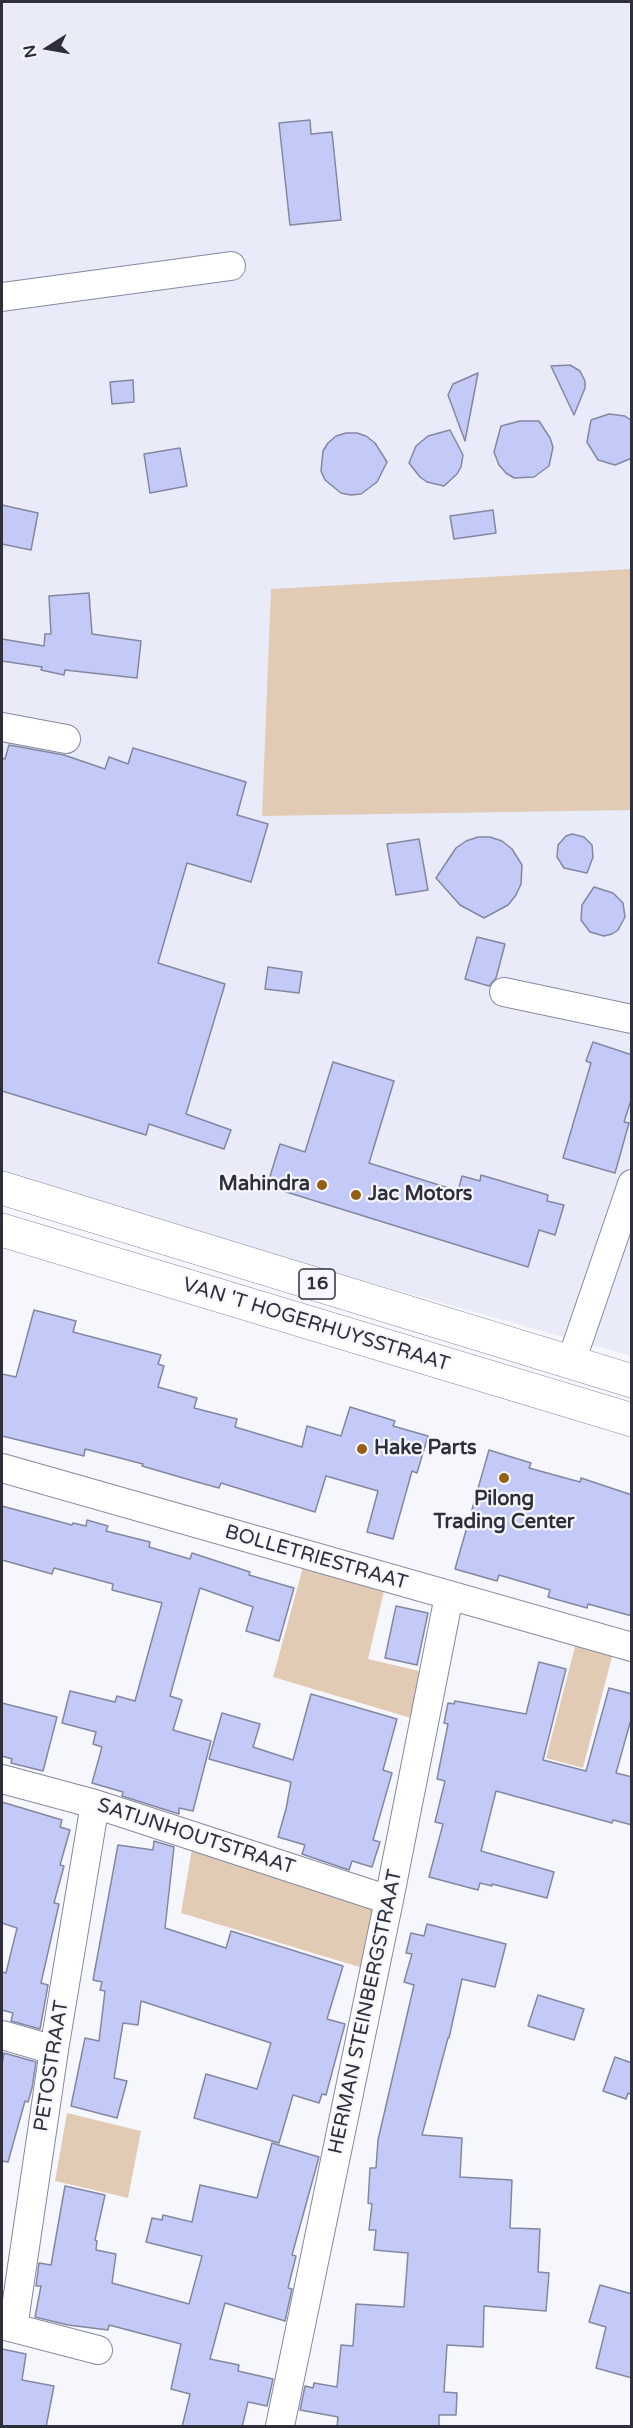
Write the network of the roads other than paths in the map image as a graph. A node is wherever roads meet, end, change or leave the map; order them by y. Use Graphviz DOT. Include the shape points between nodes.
graph roads {
  1 [pos="231,266"];
  2 [pos="2,297"];
  3 [pos="2,727"];
  4 [pos="66,739"];
  5 [pos="504,992"];
  6 [pos="632,1019"];
  7 [pos="632,1184"];
  8 [pos="2,1188"];
  9 [pos="2,1230"];
  10 [pos="571,1362"];
  11 [pos="632,1381"];
  12 [pos="632,1420"];
  13 [pos="2,1468"];
  14 [pos="449,1596"];
  15 [pos="632,1647"];
  16 [pos="2,1779"];
  17 [pos="95,1804"];
  18 [pos="389,1900"];
  19 [pos="2,2036"];
  20 [pos="54,2050"];
  21 [pos="7,2326"];
  22 [pos="98,2350"];
  23 [pos="280,2427"];
  1 -- 2 [label="street"];
  3 -- 4 [label="street"];
  5 -- 6 [label="street"];
  7 -- 10 [label="street"];
  8 -- 10 [label="main road, VAN 'T HOGERHUYSSTRAAT / 16"];
  9 -- 12 [label="main road, VAN 'T HOGERHUYSSTRAAT / 16"];
  10 -- 11 [label="main road, VAN 'T HOGERHUYSSTRAAT / 16"];
  13 -- 14 [label="street, BOLLETRIESTRAAT"];
  14 -- 15 [label="street, BOLLETRIESTRAAT"];
  14 -- 18 [label="street, HERMAN STEINBERGSTRAAT"];
  16 -- 17 [label="street, SATIJNHOUTSTRAAT"];
  17 -- 18 [label="street, SATIJNHOUTSTRAAT"];
  17 -- 20 [label="street, PETOSTRAAT"];
  18 -- 23 [label="street, HERMAN STEINBERGSTRAAT"];
  19 -- 20 [label="street"];
  20 -- 21 [label="street, PETOSTRAAT"];
  21 -- 22 [label="street"];
}
